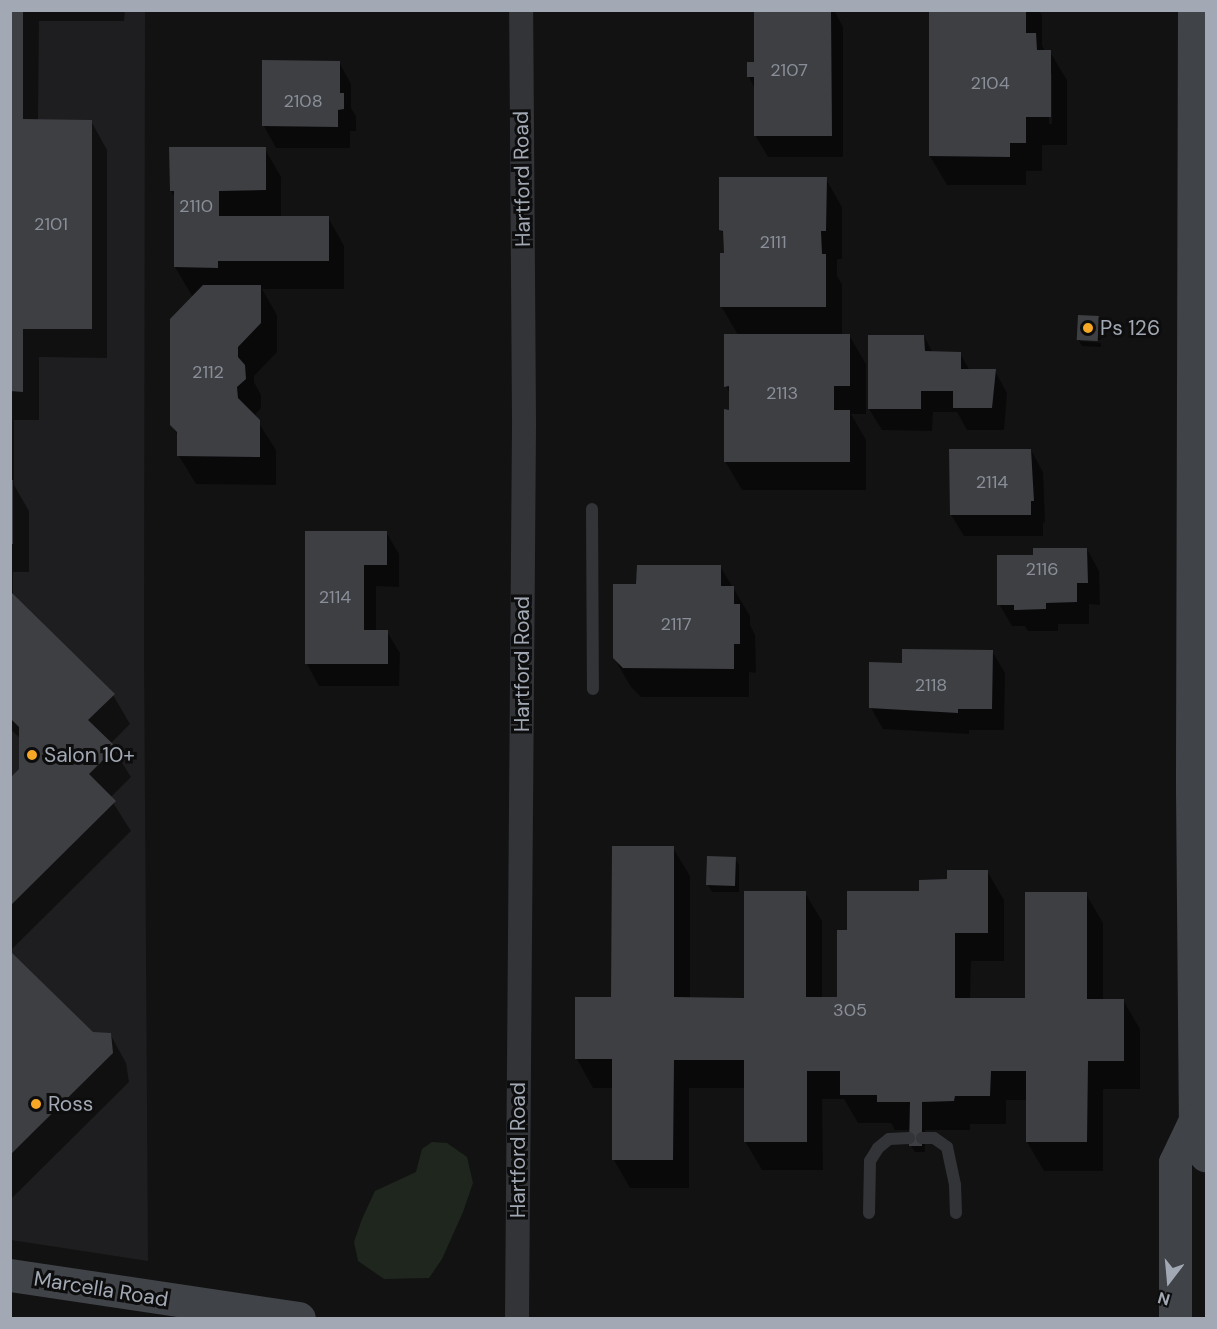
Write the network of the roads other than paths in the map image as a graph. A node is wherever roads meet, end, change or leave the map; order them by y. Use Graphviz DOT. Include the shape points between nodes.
graph roads {
  1 [pos="521,10"];
  2 [pos="1194,10"];
  3 [pos="1200,348"];
  4 [pos="592,509"];
  5 [pos="1200,681"];
  6 [pos="593,689"];
  7 [pos="1195,1120"];
  8 [pos="1206,1155"];
  9 [pos="869,1213"];
  10 [pos="956,1213"];
  11 [pos="10,1275"];
  12 [pos="298,1318"];
  13 [pos="517,1318"];
  14 [pos="1175,1318"];
  1 -- 13 [label="street, Hartford Road" via="524,373"];
  2 -- 3 [label="street"];
  3 -- 5 [label="street"];
  4 -- 6 [label="lane"];
  5 -- 7 [label="street"];
  7 -- 8 [label="street"];
  7 -- 14 [label="street" via="1174,1162"];
  9 -- 10 [label="lane" via="870,1161 878,1148 889,1139 916,1138 934,1138 947,1148"];
  11 -- 12 [label="street, Marcella Road"];
}
